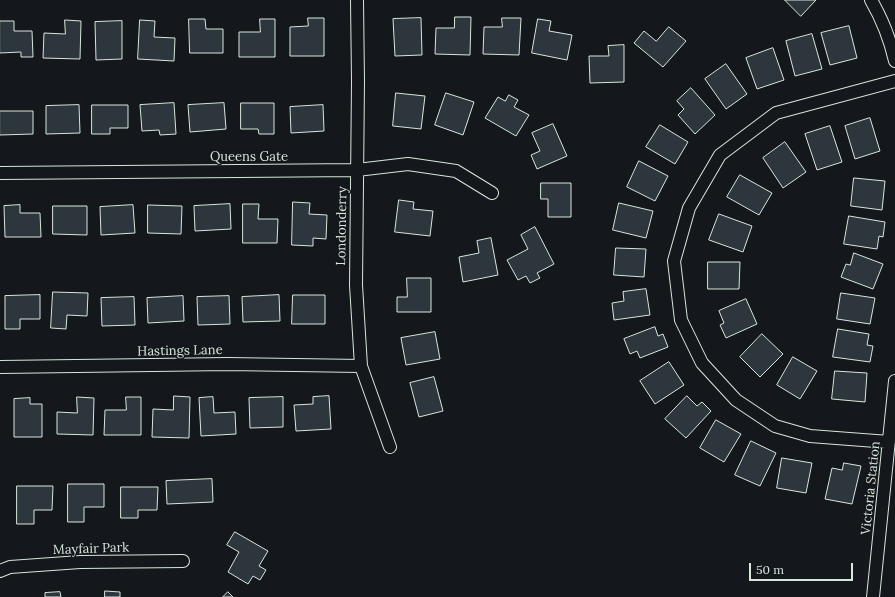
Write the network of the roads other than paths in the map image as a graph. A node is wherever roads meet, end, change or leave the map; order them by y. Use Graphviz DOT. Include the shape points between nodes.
graph roads {
  1 [pos="357,0"];
  2 [pos="871,0"];
  3 [pos="895,61"];
  4 [pos="895,81"];
  5 [pos="357,170"];
  6 [pos="0,173"];
  7 [pos="492,193"];
  8 [pos="361,366"];
  9 [pos="0,367"];
  10 [pos="895,381"];
  11 [pos="889,442"];
  12 [pos="390,447"];
  13 [pos="183,561"];
  14 [pos="0,571"];
  15 [pos="874,597"];
  1 -- 5 [label="street, Londonderry"];
  2 -- 3 [label="street" via="884,25"];
  4 -- 11 [label="street" via="776,113 720,155 689,208 674,261 682,320 702,363 736,400 775,426 810,436"];
  5 -- 6 [label="street, Queens Gate"];
  5 -- 7 [label="street, Queens Gate" via="408,164 456,171"];
  5 -- 8 [label="street, Londonderry" via="356,285"];
  8 -- 9 [label="street, Hastings Lane" via="228,364"];
  8 -- 12 [label="street, Londonderry"];
  10 -- 11 [label="street, Victoria Station"];
  11 -- 15 [label="street, Victoria Station"];
  13 -- 14 [label="street, Mayfair Park" via="80,562 10,567"];
}
